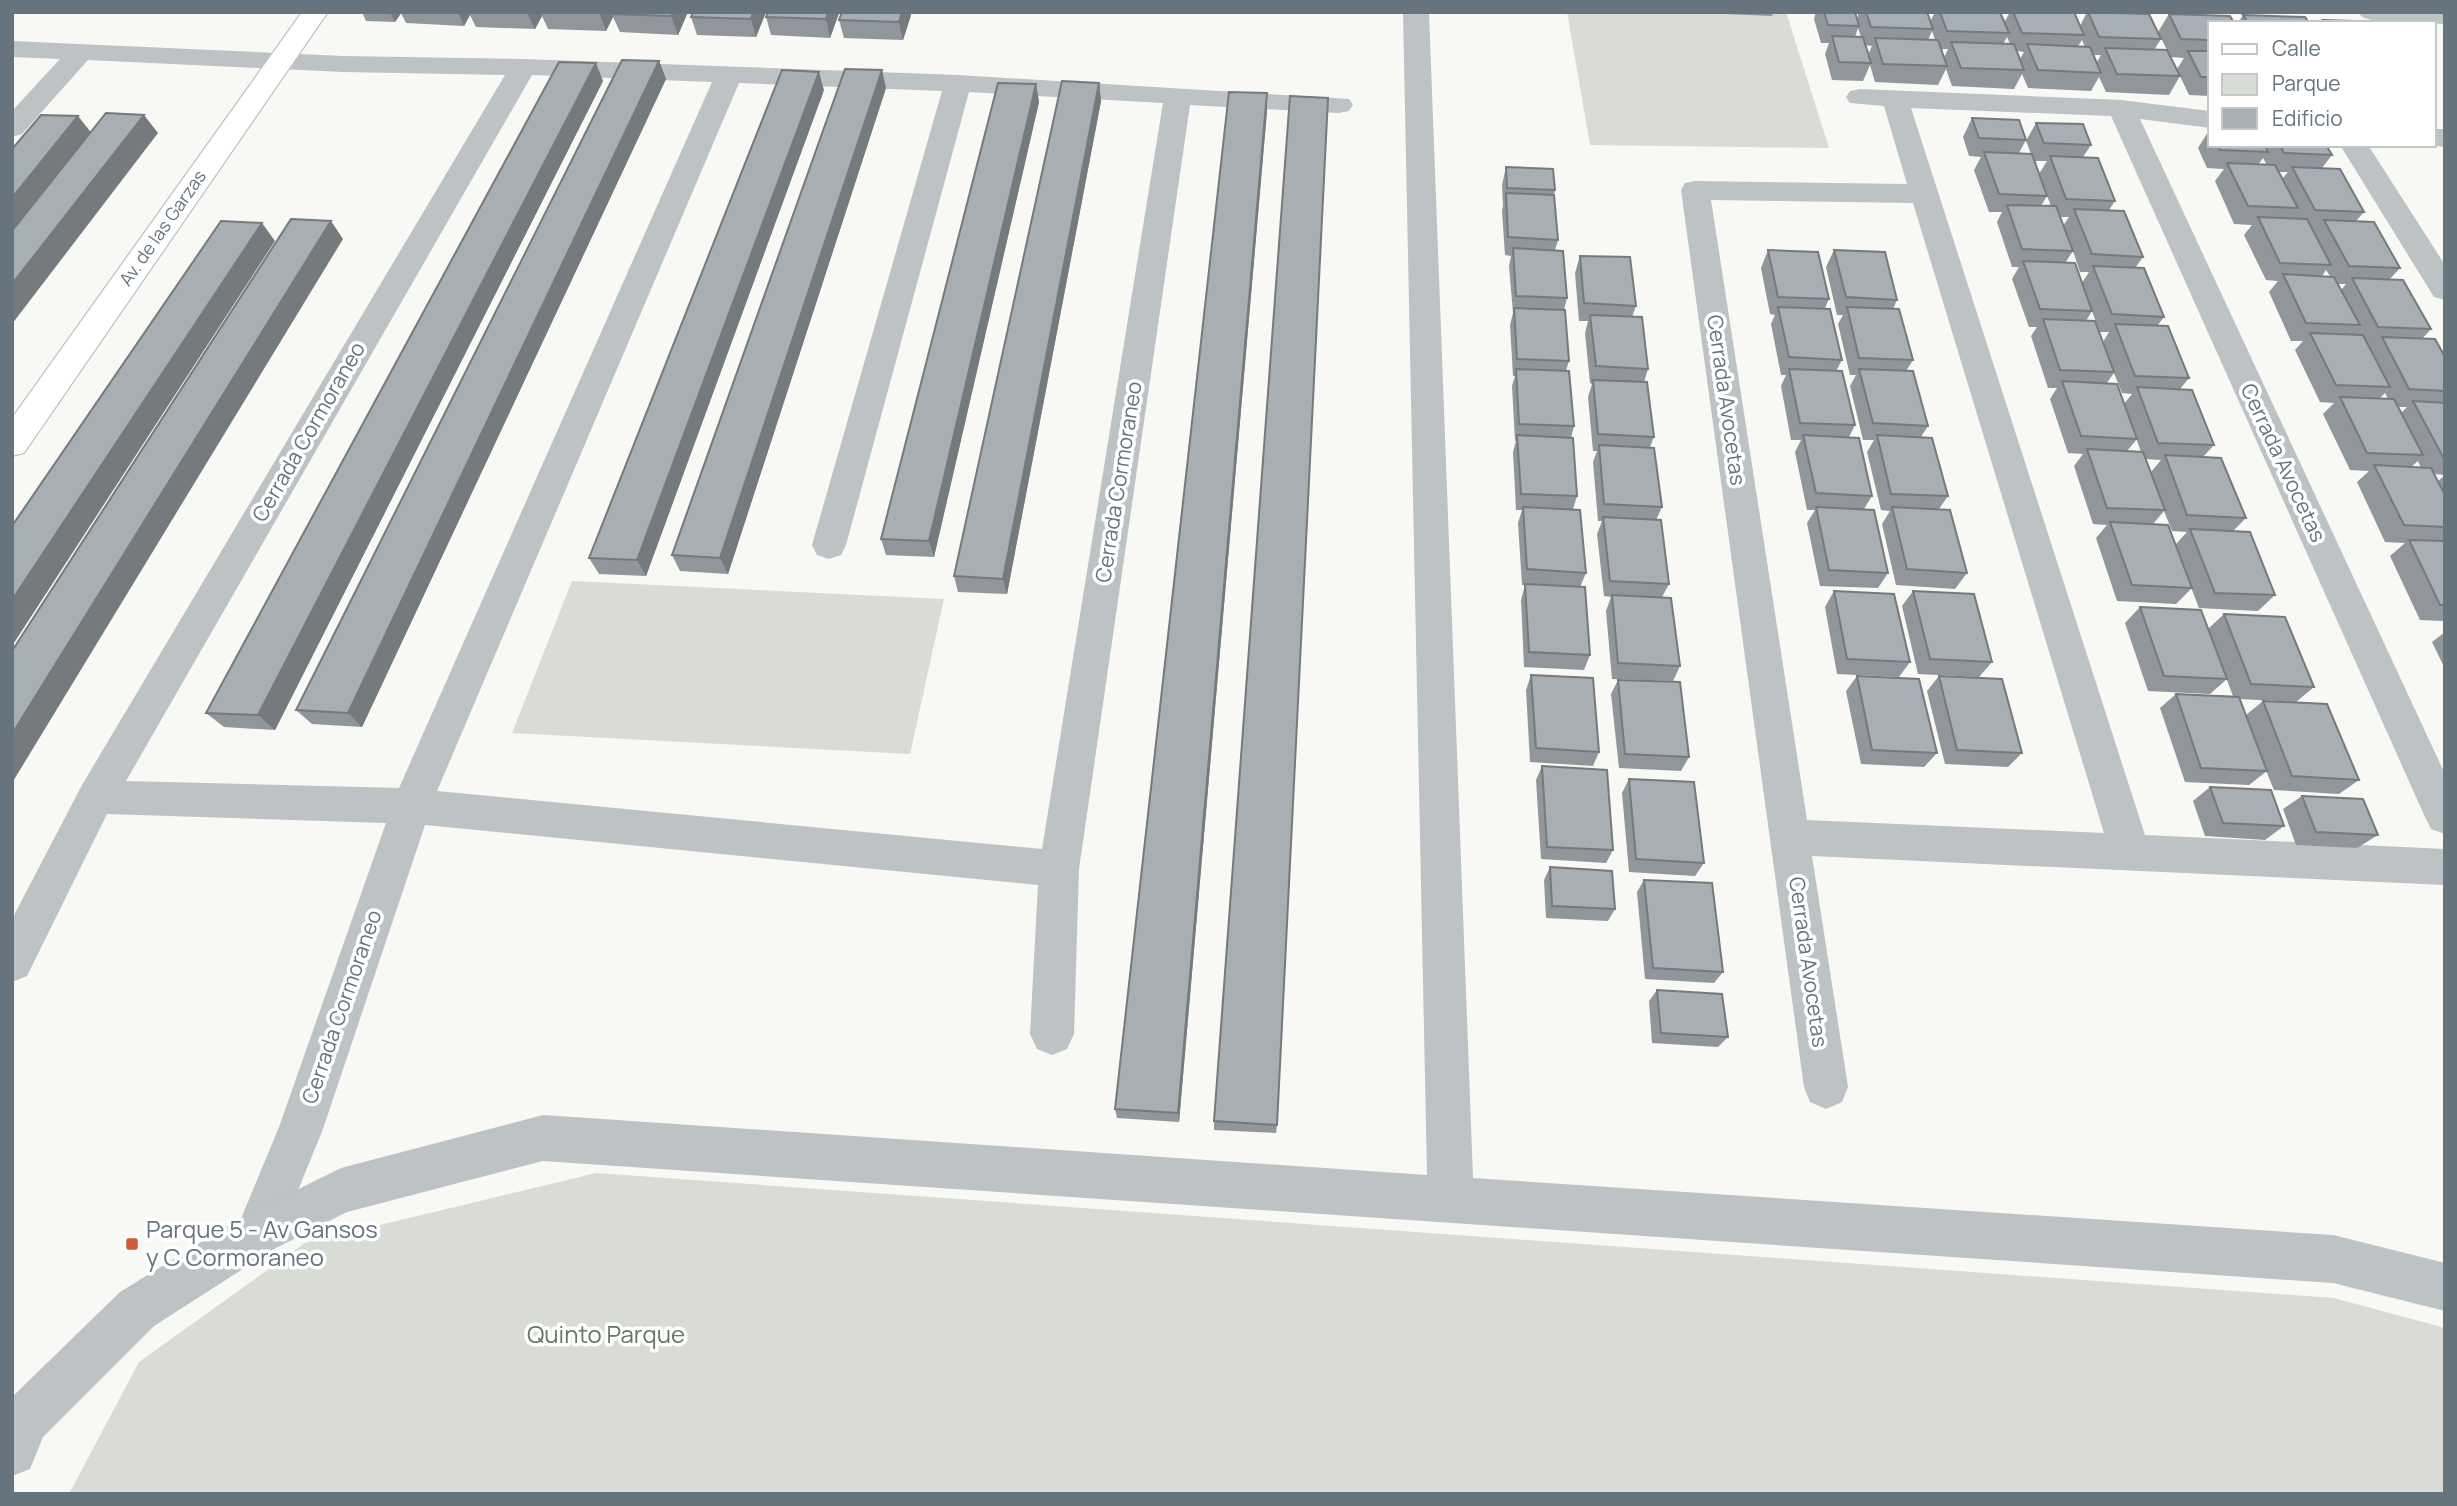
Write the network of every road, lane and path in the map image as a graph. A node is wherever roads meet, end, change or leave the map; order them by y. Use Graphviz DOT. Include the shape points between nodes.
graph roads {
  1 [pos="315,12"];
  2 [pos="1416,12"];
  3 [pos="2371,12"];
  4 [pos="2445,16"];
  5 [pos="12,49"];
  6 [pos="81,52"];
  7 [pos="279,60"];
  8 [pos="523,67"];
  9 [pos="729,74"];
  10 [pos="958,83"];
  11 [pos="1178,95"];
  12 [pos="1860,97"];
  13 [pos="1895,99"];
  14 [pos="1339,105"];
  15 [pos="2121,108"];
  16 [pos="2208,119"];
  17 [pos="12,128"];
  18 [pos="2355,147"];
  19 [pos="1924,194"];
  20 [pos="2445,290"];
  21 [pos="12,444"];
  22 [pos="829,545"];
  23 [pos="96,797"];
  24 [pos="411,806"];
  25 [pos="2445,817"];
  26 [pos="1789,837"];
  27 [pos="2130,852"];
  28 [pos="2445,867"];
  29 [pos="1059,869"];
  30 [pos="12,962"];
  31 [pos="1052,1034"];
  32 [pos="1826,1087"];
  33 [pos="1451,1198"];
  34 [pos="258,1233"];
  35 [pos="2445,1287"];
  36 [pos="16,1430"];
  1 -- 7 [label="main road, Av. de las Garzas"];
  2 -- 33 [label="street"];
  3 -- 4 [label="street"];
  5 -- 6 [label="street"];
  6 -- 7 [label="street"];
  6 -- 17 [label="street"];
  7 -- 8 [label="street"];
  7 -- 21 [label="main road, Av. de las Garzas"];
  8 -- 9 [label="street"];
  8 -- 23 [label="street, Cerrada Cormoraneo"];
  9 -- 10 [label="street"];
  9 -- 24 [label="street, Cerrada Cormoraneo"];
  10 -- 11 [label="street"];
  10 -- 22 [label="street"];
  11 -- 14 [label="street"];
  11 -- 29 [label="street, Cerrada Cormoraneo"];
  12 -- 13 [label="street"];
  13 -- 15 [label="street"];
  13 -- 19 [label="street"];
  15 -- 16 [label="street"];
  15 -- 25 [label="street, Cerrada Avocetas"];
  18 -- 20 [label="street"];
  19 -- 26 [label="street, Cerrada Avocetas" via="1695,190"];
  19 -- 27 [label="street"];
  23 -- 24 [label="street"];
  23 -- 30 [label="street, Cerrada Cormoraneo"];
  24 -- 29 [label="street"];
  24 -- 34 [label="street, Cerrada Cormoraneo" via="301,1129"];
  26 -- 27 [label="street"];
  26 -- 32 [label="street, Cerrada Avocetas"];
  27 -- 28 [label="street"];
  29 -- 31 [label="street, Cerrada Cormoraneo"];
  33 -- 34 [label="street" via="543,1138 341,1191"];
  33 -- 35 [label="street" via="2333,1259"];
  34 -- 36 [label="street" via="137,1309"];
}
